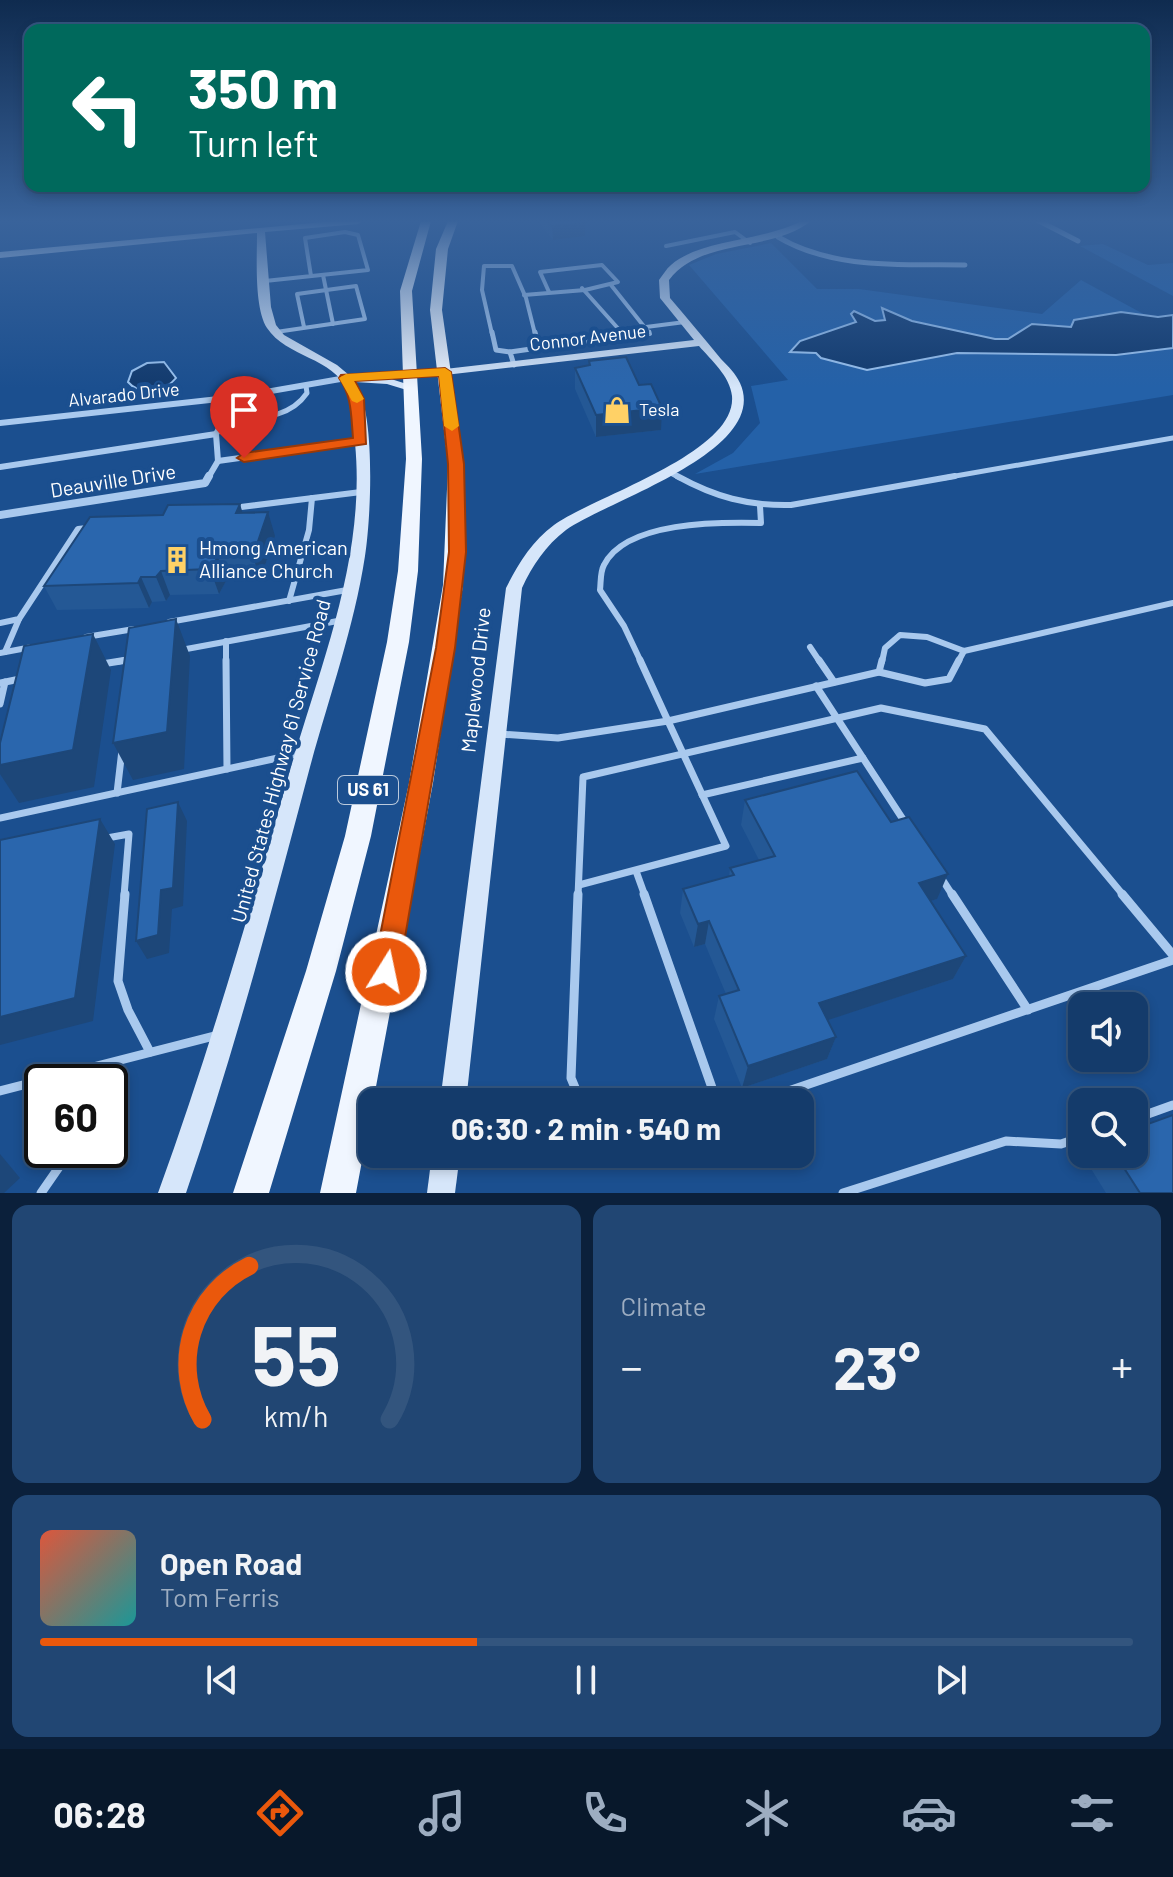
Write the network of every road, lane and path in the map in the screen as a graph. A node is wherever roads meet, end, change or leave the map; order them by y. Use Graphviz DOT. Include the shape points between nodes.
graph roads {
  1 [pos="265,277"];
  2 [pos="305,277"];
  3 [pos="323,277"];
  4 [pos="410,277"];
  5 [pos="436,277"];
  6 [pos="483,277"];
  7 [pos="516,277"];
  8 [pos="542,277"];
  9 [pos="613,277"];
  10 [pos="666,277"];
  11 [pos="265,281"];
  12 [pos="611,285"];
  13 [pos="582,288"];
  14 [pos="326,289"];
  15 [pos="549,292"];
  16 [pos="524,295"];
  17 [pos="685,322"];
  18 [pos="333,324"];
  19 [pos="304,327"];
  20 [pos="646,327"];
  21 [pos="276,332"];
  22 [pos="624,337"];
  23 [pos="701,342"];
  24 [pos="539,348"];
  25 [pos="512,358"];
  26 [pos="427,373"];
  27 [pos="346,378"];
  28 [pos="306,386"];
  29 [pos="237,397"];
  30 [pos="223,421"];
  31 [pos="0,423"];
  32 [pos="216,434"];
  33 [pos="1173,438"];
  34 [pos="361,441"];
  35 [pos="218,461"];
  36 [pos="0,467"];
  37 [pos="666,470"];
  38 [pos="364,491"];
  39 [pos="312,498"];
  40 [pos="760,506"];
  41 [pos="220,510"];
  42 [pos="0,515"];
  43 [pos="101,526"];
  44 [pos="350,590"];
  45 [pos="289,601"];
  46 [pos="1173,603"];
  47 [pos="19,619"];
  48 [pos="343,620"];
  49 [pos="0,623"];
  50 [pos="155,625"];
  51 [pos="140,628"];
  52 [pos="80,638"];
  53 [pos="226,641"];
  54 [pos="35,646"];
  55 [pos="810,647"];
  56 [pos="172,651"];
  57 [pos="964,651"];
  58 [pos="3,652"];
  59 [pos="145,656"];
  60 [pos="131,659"];
  61 [pos="89,666"];
  62 [pos="879,672"];
  63 [pos="130,674"];
  64 [pos="33,677"];
  65 [pos="3,682"];
  66 [pos="834,682"];
  67 [pos="816,686"];
  68 [pos="0,704"];
  69 [pos="836,717"];
  70 [pos="668,721"];
  71 [pos="123,733"];
  72 [pos="495,733"];
  73 [pos="304,752"];
  74 [pos="683,754"];
  75 [pos="863,758"];
  76 [pos="227,769"];
  77 [pos="117,793"];
  78 [pos="702,795"];
  79 [pos="0,818"];
  80 [pos="915,837"];
  81 [pos="100,840"];
  82 [pos="932,864"];
  83 [pos="636,871"];
  84 [pos="579,885"];
  85 [pos="1173,957"];
  86 [pos="1028,1010"];
  87 [pos="226,1033"];
  88 [pos="150,1052"];
  89 [pos="455,1088"];
  90 [pos="575,1088"];
  91 [pos="712,1088"];
  92 [pos="797,1088"];
  93 [pos="0,1091"];
  94 [pos="1173,1105"];
  95 [pos="1148,1114"];
  96 [pos="1068,1142"];
  97 [pos="58,1168"];
  98 [pos="444,1168"];
  99 [pos="41,1193"];
  100 [pos="172,1193"];
  101 [pos="251,1193"];
  102 [pos="338,1193"];
  103 [pos="441,1193"];
  104 [pos="843,1193"];
  1 -- 11 [label="street"];
  2 -- 11 [label="lane"];
  3 -- 14 [label="lane"];
  4 -- 26 [label="main road, US 61" via="406,291"];
  5 -- 26 [label="main road, US 61"];
  6 -- 25 [label="lane" via="496,350"];
  7 -- 16 [label="lane"];
  8 -- 15 [label="lane"];
  9 -- 12 [label="lane" via="618,282"];
  10 -- 17 [label="street, Maplewood Drive" via="662,292"];
  11 -- 21 [label="street" via="267,317"];
  12 -- 13 [label="lane"];
  12 -- 20 [label="lane"];
  13 -- 15 [label="lane"];
  13 -- 22 [label="lane"];
  14 -- 18 [label="lane"];
  14 -- 18 [label="lane" via="356,286 365,316"];
  14 -- 19 [label="lane" via="297,294"];
  15 -- 16 [label="lane"];
  16 -- 24 [label="lane"];
  17 -- 20 [label="lane"];
  17 -- 23 [label="street, Maplewood Drive"];
  18 -- 19 [label="lane"];
  19 -- 21 [label="lane"];
  20 -- 22 [label="lane" via="650,334"];
  21 -- 27 [label="street"];
  22 -- 24 [label="lane"];
  23 -- 25 [label="street, Connor Avenue"];
  23 -- 37 [label="street, Maplewood Drive" via="734,381 736,415 709,447"];
  24 -- 25 [label="lane"];
  25 -- 26 [label="street, Connor Avenue" via="479,369"];
  26 -- 27 [label="street, Connor Avenue" via="388,381"];
  26 -- 101 [label="main road, US 61" via="414,459 408,571 382,729 321,971"];
  26 -- 102 [label="main road, US 61" via="456,464 458,552 386,972"];
  27 -- 28 [label="street, Alvarado Drive"];
  27 -- 34 [label="street, United States Highway 61 Service Road" via="357,399"];
  28 -- 29 [label="street, Alvarado Drive"];
  28 -- 30 [label="lane" via="303,399 287,413"];
  29 -- 30 [label="street"];
  29 -- 31 [label="street, Alvarado Drive"];
  30 -- 32 [label="street"];
  32 -- 35 [label="street"];
  32 -- 36 [label="street"];
  33 -- 40 [label="lane" via="791,505"];
  34 -- 35 [label="street"];
  34 -- 38 [label="street, United States Highway 61 Service Road"];
  35 -- 42 [label="street, Deauville Drive" via="205,483"];
  37 -- 40 [label="lane" via="715,498"];
  37 -- 72 [label="street, Maplewood Drive" via="562,527 522,569 509,608"];
  38 -- 39 [label="lane"];
  38 -- 44 [label="street, United States Highway 61 Service Road"];
  39 -- 41 [label="lane"];
  39 -- 45 [label="lane" via="309,530"];
  40 -- 70 [label="lane" via="761,523 667,528 625,545 604,564 600,590 624,626"];
  43 -- 47 [label="lane" via="78,529"];
  44 -- 45 [label="lane"];
  44 -- 48 [label="street, United States Highway 61 Service Road"];
  45 -- 50 [label="lane"];
  46 -- 57 [label="lane"];
  47 -- 49 [label="lane"];
  47 -- 58 [label="lane"];
  48 -- 53 [label="lane"];
  48 -- 73 [label="street, United States Highway 61 Service Road"];
  51 -- 52 [label="lane"];
  53 -- 56 [label="lane"];
  53 -- 76 [label="lane"];
  54 -- 58 [label="lane"];
  55 -- 66 [label="lane"];
  57 -- 62 [label="lane" via="949,679 925,683"];
  57 -- 62 [label="lane" via="927,637 900,635 885,648"];
  59 -- 60 [label="lane"];
  60 -- 61 [label="lane"];
  60 -- 63 [label="lane"];
  62 -- 66 [label="lane"];
  64 -- 65 [label="lane"];
  65 -- 68 [label="lane"];
  66 -- 67 [label="lane"];
  67 -- 69 [label="lane"];
  67 -- 70 [label="lane"];
  69 -- 74 [label="lane"];
  69 -- 75 [label="lane"];
  69 -- 85 [label="lane" via="881,708 985,729"];
  70 -- 72 [label="lane" via="558,738"];
  70 -- 74 [label="lane"];
  71 -- 77 [label="lane"];
  72 -- 89 [label="street, Maplewood Drive"];
  73 -- 76 [label="lane"];
  73 -- 87 [label="street, United States Highway 61 Service Road"];
  74 -- 78 [label="lane"];
  74 -- 84 [label="lane" via="583,777"];
  75 -- 78 [label="lane"];
  75 -- 80 [label="lane"];
  76 -- 77 [label="lane"];
  77 -- 79 [label="lane"];
  78 -- 83 [label="lane" via="726,846"];
  81 -- 88 [label="lane" via="129,834 118,981"];
  82 -- 86 [label="lane"];
  83 -- 84 [label="lane"];
  83 -- 91 [label="lane"];
  84 -- 90 [label="lane" via="571,1078"];
  85 -- 86 [label="lane"];
  86 -- 92 [label="lane"];
  87 -- 88 [label="lane"];
  87 -- 100 [label="street, United States Highway 61 Service Road"];
  88 -- 93 [label="lane"];
  94 -- 95 [label="lane"];
  96 -- 104 [label="lane" via="1006,1141"];
  97 -- 99 [label="lane"];
  98 -- 103 [label="street"];
}
